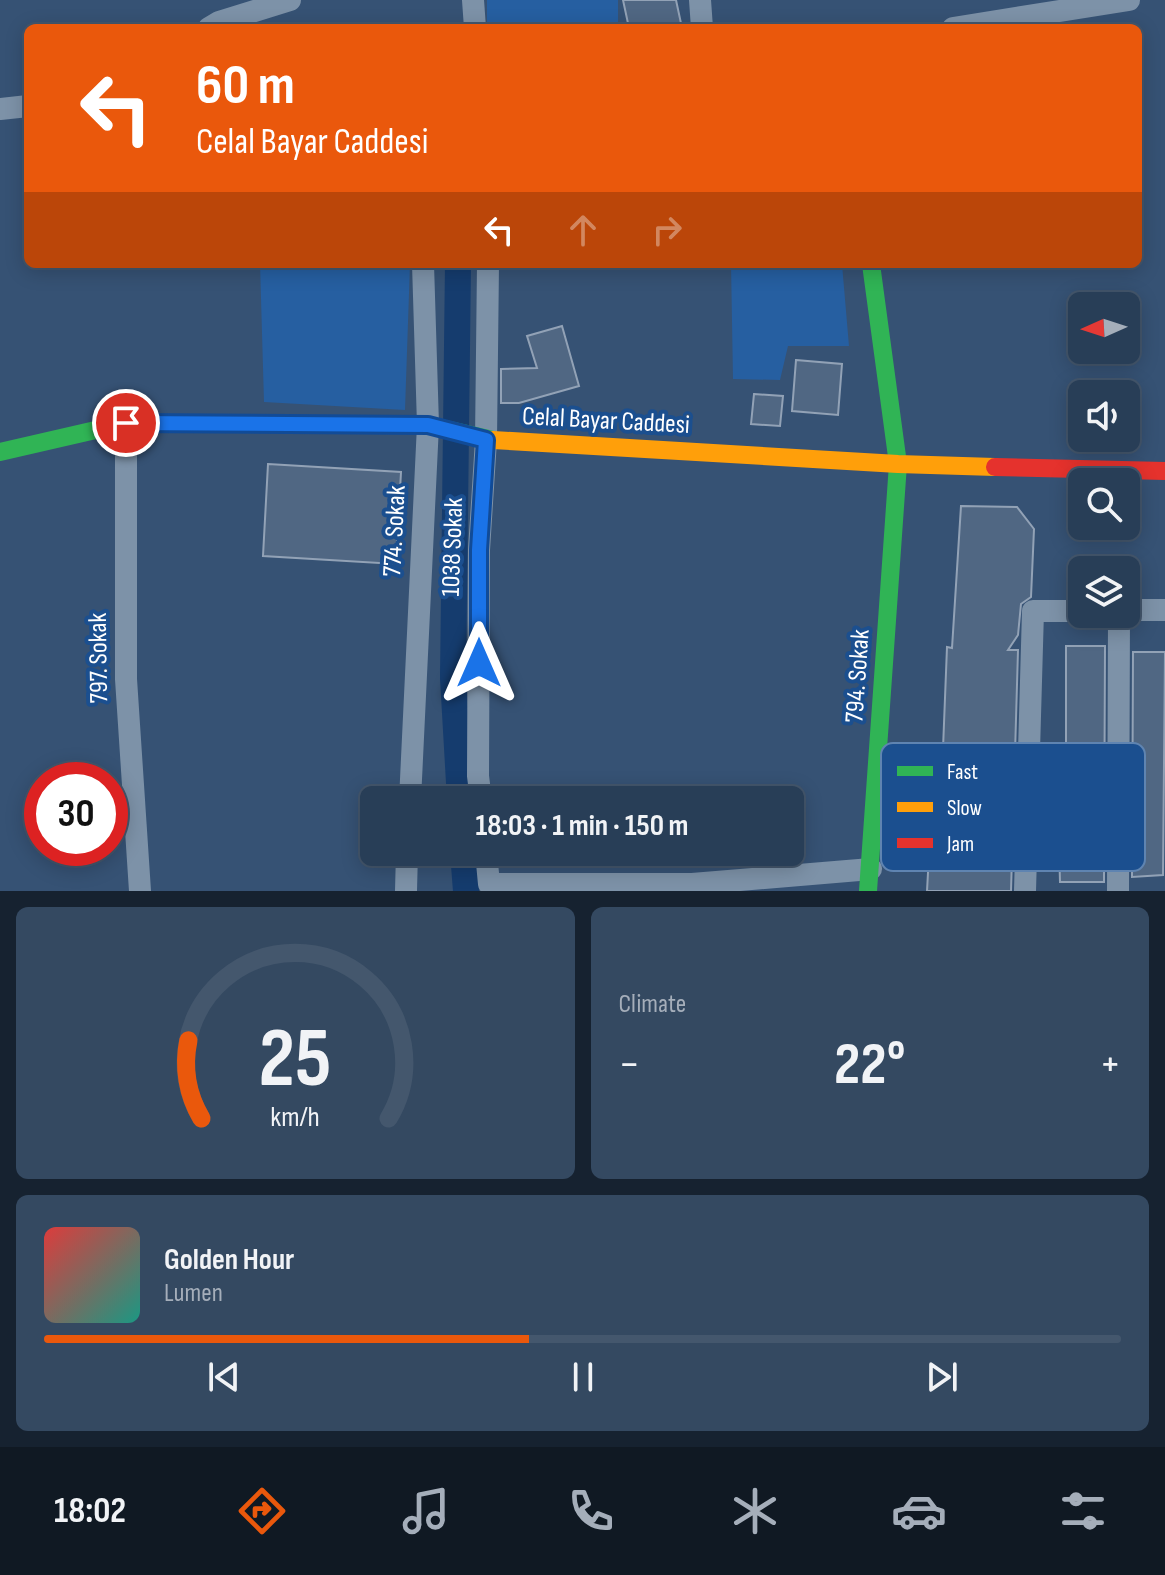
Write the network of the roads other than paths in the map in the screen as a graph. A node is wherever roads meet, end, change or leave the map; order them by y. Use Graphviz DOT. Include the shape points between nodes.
graph roads {
  1 [pos="290,0"];
  2 [pos="473,0"];
  3 [pos="700,0"];
  4 [pos="1129,0"];
  5 [pos="216,20"];
  6 [pos="475,24"];
  7 [pos="702,24"];
  8 [pos="978,24"];
  9 [pos="24,106"];
  10 [pos="0,109"];
  11 [pos="423,268"];
  12 [pos="488,268"];
  13 [pos="872,268"];
  14 [pos="126,423"];
  15 [pos="428,425"];
  16 [pos="486,440"];
  17 [pos="0,452"];
  18 [pos="898,464"];
  19 [pos="1165,471"];
  20 [pos="1140,610"];
  21 [pos="1165,610"];
  22 [pos="1068,611"];
  23 [pos="1119,628"];
  24 [pos="1029,743"];
  25 [pos="1119,743"];
  26 [pos="411,786"];
  27 [pos="479,786"];
  28 [pos="407,866"];
  29 [pos="488,866"];
  30 [pos="1026,871"];
  31 [pos="1118,871"];
  32 [pos="870,880"];
  33 [pos="490,888"];
  34 [pos="140,891"];
  35 [pos="406,891"];
  36 [pos="1025,891"];
  37 [pos="1118,891"];
  1 -- 5 [label="street"];
  2 -- 6 [label="street"];
  3 -- 7 [label="street"];
  4 -- 8 [label="street"];
  9 -- 10 [label="street"];
  11 -- 15 [label="street, 774. Sokak"];
  12 -- 16 [label="street, 1038 Sokak"];
  13 -- 18 [label="street, 794. Sokak"];
  14 -- 15 [label="street, Celal Bayar Caddesi"];
  14 -- 17 [label="street, Celal Bayar Caddesi"];
  14 -- 34 [label="street, 797. Sokak" via="126,679"];
  15 -- 16 [label="street, Celal Bayar Caddesi"];
  15 -- 26 [label="street, 774. Sokak"];
  16 -- 18 [label="street, Celal Bayar Caddesi"];
  16 -- 27 [label="street, 1038 Sokak" via="479,550"];
  18 -- 19 [label="street, Celal Bayar Caddesi"];
  18 -- 32 [label="street, 794. Sokak"];
  20 -- 21 [label="street"];
  22 -- 24 [label="street" via="1033,611"];
  23 -- 25 [label="street"];
  28 -- 35 [label="street"];
  29 -- 33 [label="street"];
  30 -- 36 [label="street"];
  31 -- 37 [label="street"];
  32 -- 33 [label="street"];
}
